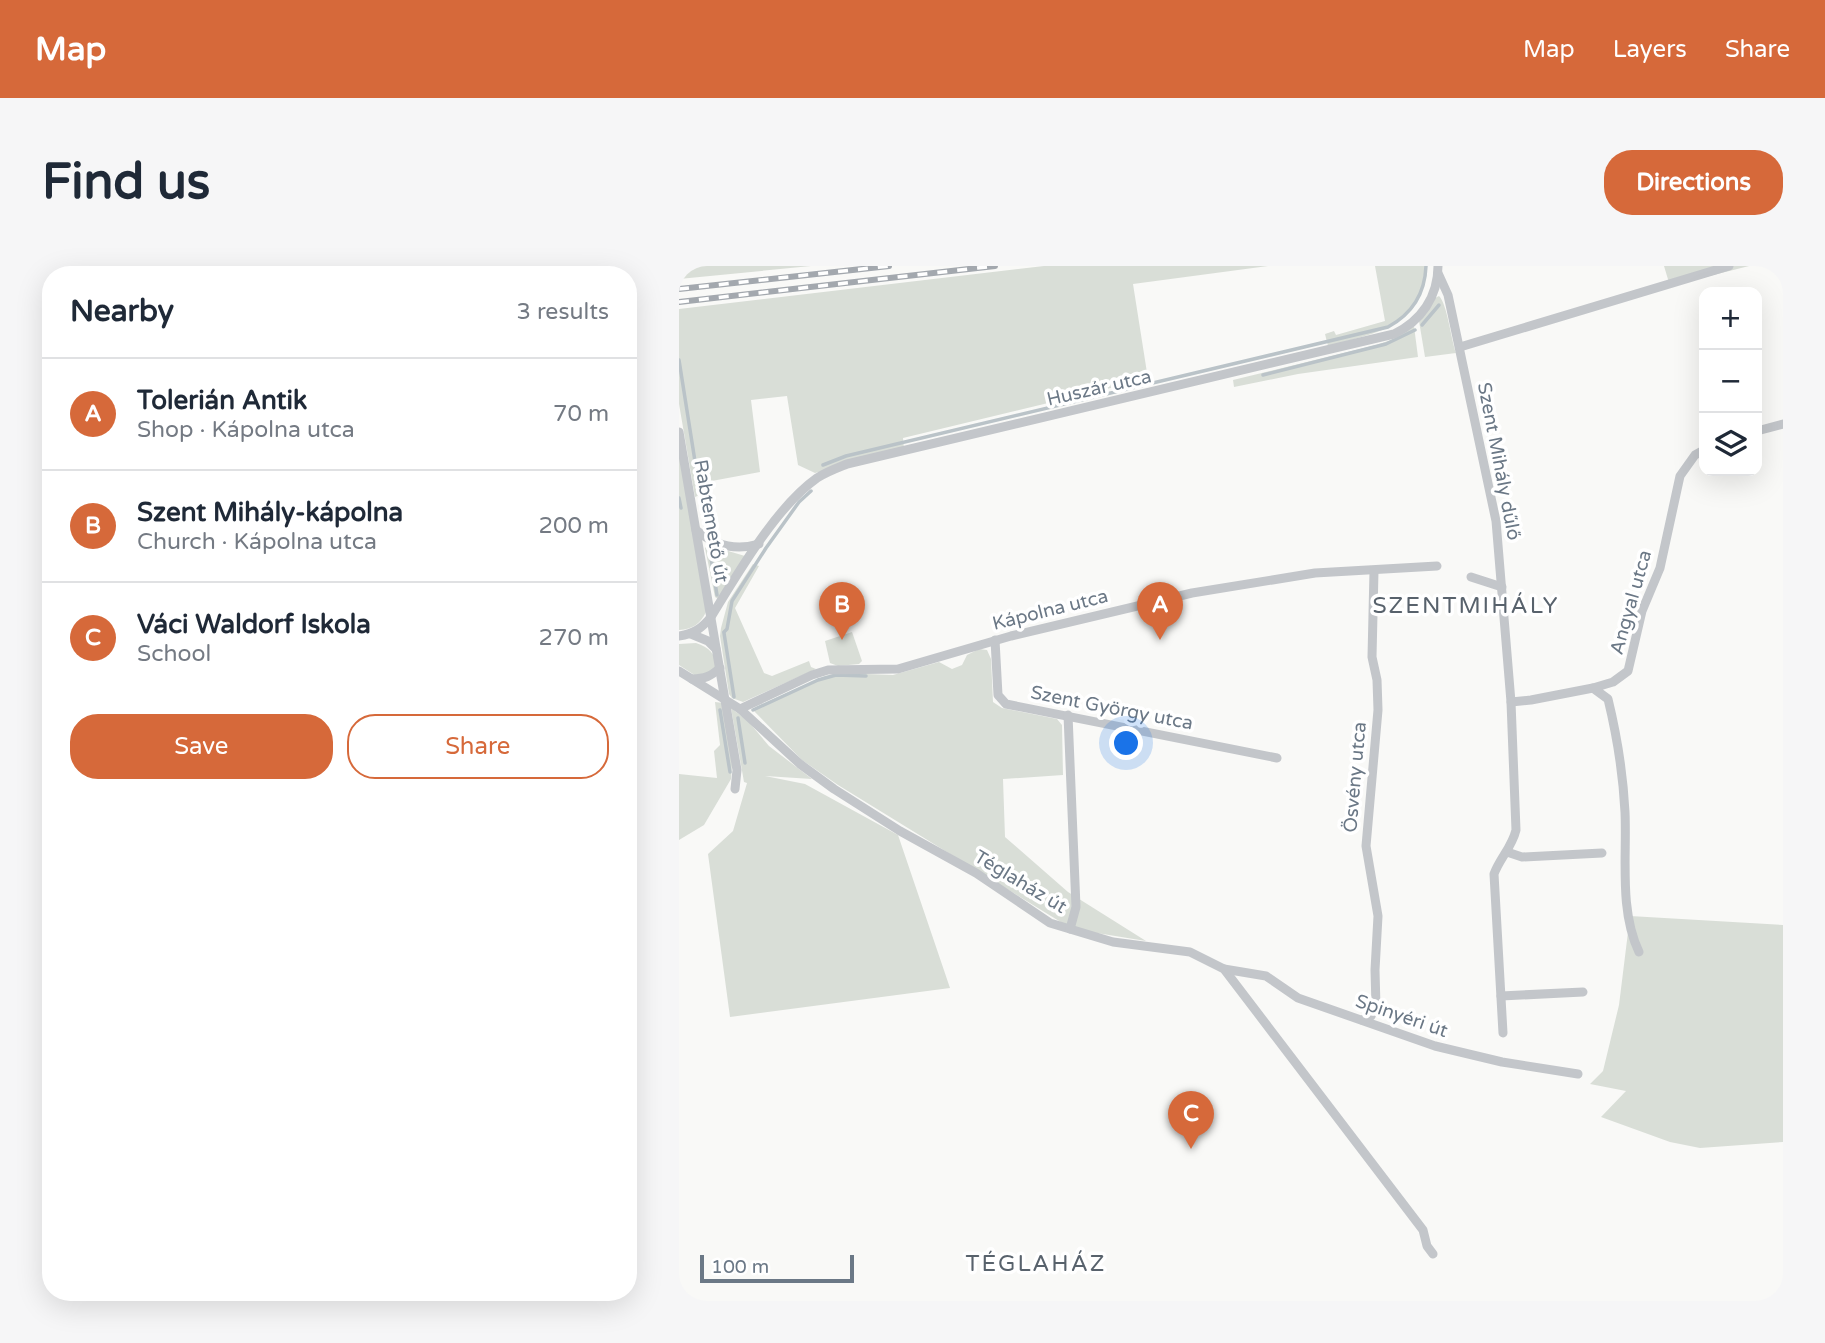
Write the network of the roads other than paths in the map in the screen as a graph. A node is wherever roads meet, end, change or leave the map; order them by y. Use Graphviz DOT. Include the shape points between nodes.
graph roads {
  1 [pos="1729,266"];
  2 [pos="1438,269"];
  3 [pos="1460,347"];
  4 [pos="1783,424"];
  5 [pos="1762,430"];
  6 [pos="679,432"];
  7 [pos="1699,453"];
  8 [pos="696,530"];
  9 [pos="759,544"];
  10 [pos="1437,566"];
  11 [pos="1374,571"];
  12 [pos="1471,577"];
  13 [pos="1502,587"];
  14 [pos="712,617"];
  15 [pos="691,634"];
  16 [pos="679,636"];
  17 [pos="995,640"];
  18 [pos="717,649"];
  19 [pos="720,668"];
  20 [pos="679,671"];
  21 [pos="690,679"];
  22 [pos="1593,688"];
  23 [pos="725,700"];
  24 [pos="1511,702"];
  25 [pos="740,709"];
  26 [pos="1068,715"];
  27 [pos="1277,758"];
  28 [pos="735,789"];
  29 [pos="1507,852"];
  30 [pos="1602,853"];
  31 [pos="1070,929"];
  32 [pos="1639,952"];
  33 [pos="1224,969"];
  34 [pos="1583,992"];
  35 [pos="1501,996"];
  36 [pos="1362,1020"];
  37 [pos="1503,1034"];
  38 [pos="1578,1074"];
  39 [pos="1433,1254"];
  1 -- 3 [label="street"];
  2 -- 3 [label="street, Szent Mihály dűlő"];
  2 -- 9 [label="street, Huszár utca" via="1427,306 1394,334 847,464 806,487"];
  3 -- 13 [label="street, Szent Mihály dűlő" via="1496,521"];
  4 -- 5 [label="street"];
  6 -- 8 [label="street, Rabtemető út"];
  7 -- 22 [label="street, Angyal utca" via="1680,476 1660,568 1642,611 1628,671"];
  8 -- 9 [label="street" via="720,545"];
  8 -- 14 [label="street, Rabtemető út"];
  9 -- 14 [label="street, Huszár utca"];
  10 -- 11 [label="street, Kápolna utca"];
  11 -- 17 [label="street, Kápolna utca" via="1315,573 1203,591"];
  11 -- 36 [label="street, Ösvény utca" via="1371,657 1378,710 1366,846 1378,916 1376,1007"];
  12 -- 13 [label="street"];
  13 -- 24 [label="street, Szent Mihály dűlő"];
  14 -- 15 [label="street, Huszár utca"];
  14 -- 18 [label="street, Rabtemető út"];
  15 -- 16 [label="street"];
  15 -- 18 [label="street"];
  17 -- 25 [label="street, Kápolna utca" via="898,669 828,670"];
  17 -- 26 [label="street, Szent György utca" via="1002,701"];
  18 -- 19 [label="street, Rabtemető út"];
  19 -- 21 [label="street" via="703,679"];
  19 -- 23 [label="street, Rabtemető út"];
  20 -- 21 [label="street"];
  21 -- 23 [label="street"];
  22 -- 24 [label="street"];
  22 -- 32 [label="street" via="1608,699 1617,736 1630,933"];
  23 -- 25 [label="street"];
  23 -- 28 [label="street, Rabtemető út" via="737,771"];
  24 -- 29 [label="street, Szent Mihály dűlő" via="1516,830"];
  25 -- 31 [label="street, Téglaház út" via="834,789 1050,923"];
  26 -- 27 [label="street, Szent György utca"];
  26 -- 31 [label="street" via="1076,907"];
  29 -- 30 [label="street" via="1523,857"];
  29 -- 35 [label="street, Szent Mihály dűlő" via="1494,874"];
  31 -- 33 [label="street, Téglaház út" via="1113,942 1190,952"];
  33 -- 36 [label="street, Spinyéri út" via="1266,976 1298,998"];
  33 -- 39 [label="street, Téglaház út" via="1423,1230"];
  34 -- 35 [label="street"];
  35 -- 37 [label="street, Szent Mihály dűlő"];
  36 -- 38 [label="street, Spinyéri út" via="1435,1046"];
}
